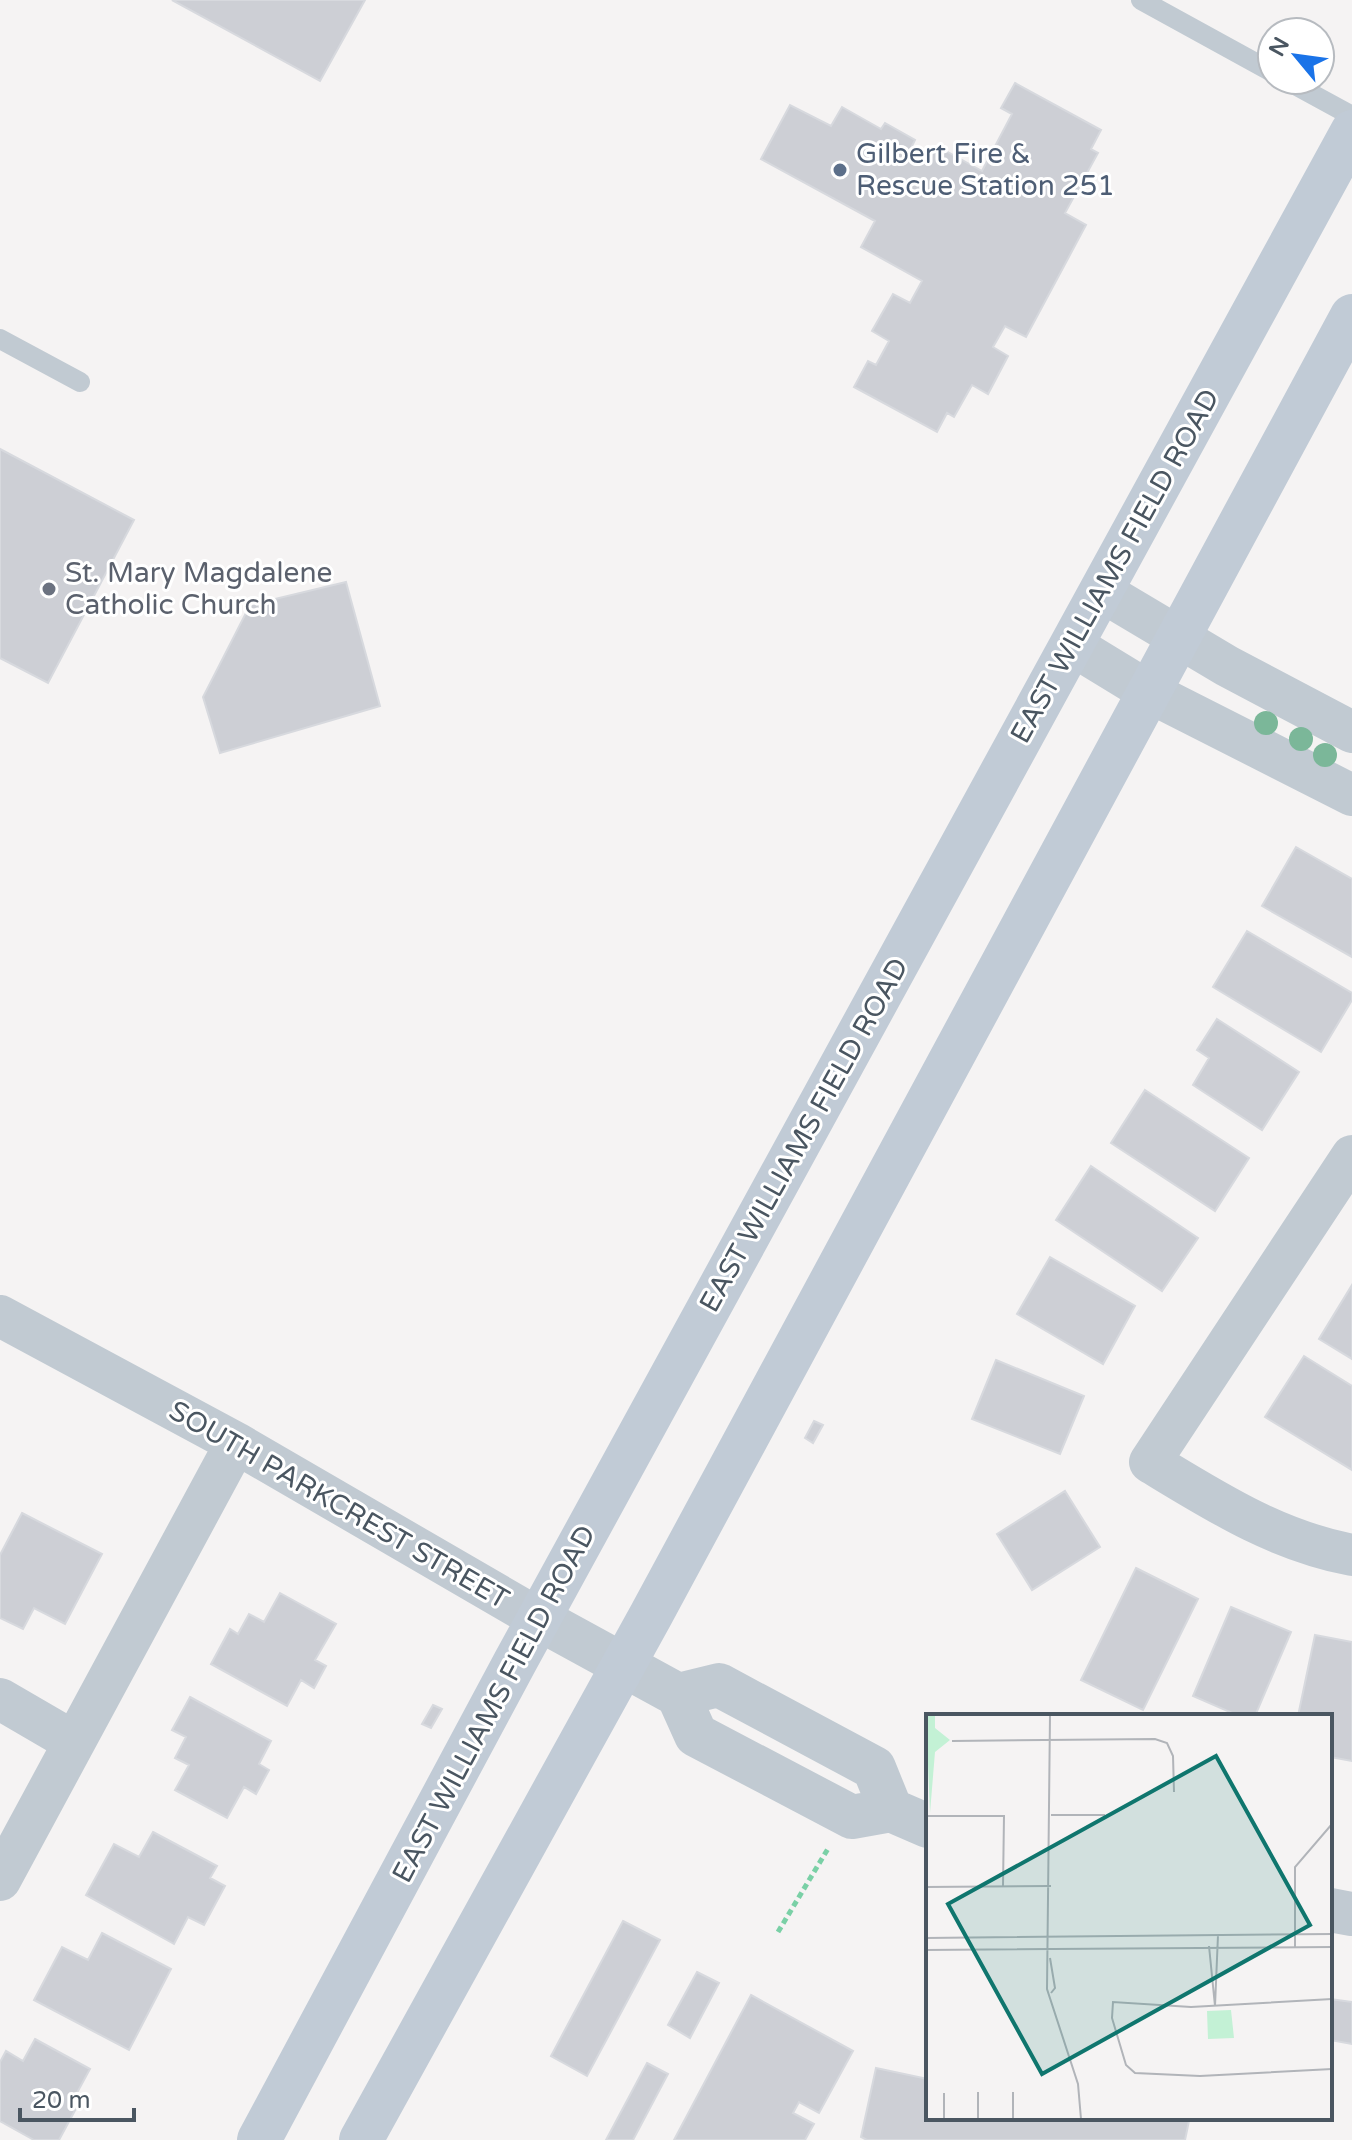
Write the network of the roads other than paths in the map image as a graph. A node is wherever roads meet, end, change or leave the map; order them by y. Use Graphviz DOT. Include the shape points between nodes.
graph roads {
  1 [pos="1141,0"];
  2 [pos="1256,63"];
  3 [pos="1315,96"];
  4 [pos="1352,116"];
  5 [pos="1352,132"];
  6 [pos="1352,316"];
  7 [pos="0,339"];
  8 [pos="80,382"];
  9 [pos="1101,591"];
  10 [pos="1178,637"];
  11 [pos="1072,645"];
  12 [pos="1149,692"];
  13 [pos="1352,732"];
  14 [pos="1352,795"];
  15 [pos="1352,1156"];
  16 [pos="0,1316"];
  17 [pos="236,1443"];
  18 [pos="1352,1555"];
  19 [pos="539,1619"];
  20 [pos="622,1664"];
  21 [pos="0,1699"];
  22 [pos="74,1742"];
  23 [pos="909,1818"];
  24 [pos="0,1880"];
  25 [pos="1332,1910"];
  26 [pos="1352,1914"];
  27 [pos="259,2140"];
  28 [pos="361,2140"];
  1 -- 2 [label="lane"];
  3 -- 4 [label="lane"];
  5 -- 9 [label="main road, EAST WILLIAMS FIELD ROAD"];
  6 -- 10 [label="main road"];
  7 -- 8 [label="lane"];
  9 -- 10 [label="street"];
  9 -- 11 [label="main road, EAST WILLIAMS FIELD ROAD"];
  10 -- 12 [label="main road"];
  10 -- 13 [label="street"];
  11 -- 12 [label="street"];
  11 -- 19 [label="main road, EAST WILLIAMS FIELD ROAD"];
  12 -- 14 [label="street"];
  12 -- 20 [label="main road"];
  15 -- 18 [label="street" via="1150,1462 1261,1527"];
  16 -- 17 [label="street, SOUTH PARKCREST STREET"];
  17 -- 19 [label="street, SOUTH PARKCREST STREET"];
  17 -- 22 [label="street"];
  19 -- 20 [label="street, SOUTH PARKCREST STREET"];
  19 -- 27 [label="main road, EAST WILLIAMS FIELD ROAD"];
  20 -- 23 [label="street, SOUTH PARKCREST STREET" via="678,1695 719,1685 832,1745 874,1768"];
  20 -- 28 [label="main road"];
  21 -- 22 [label="street"];
  22 -- 24 [label="street"];
  25 -- 26 [label="street"];
}
